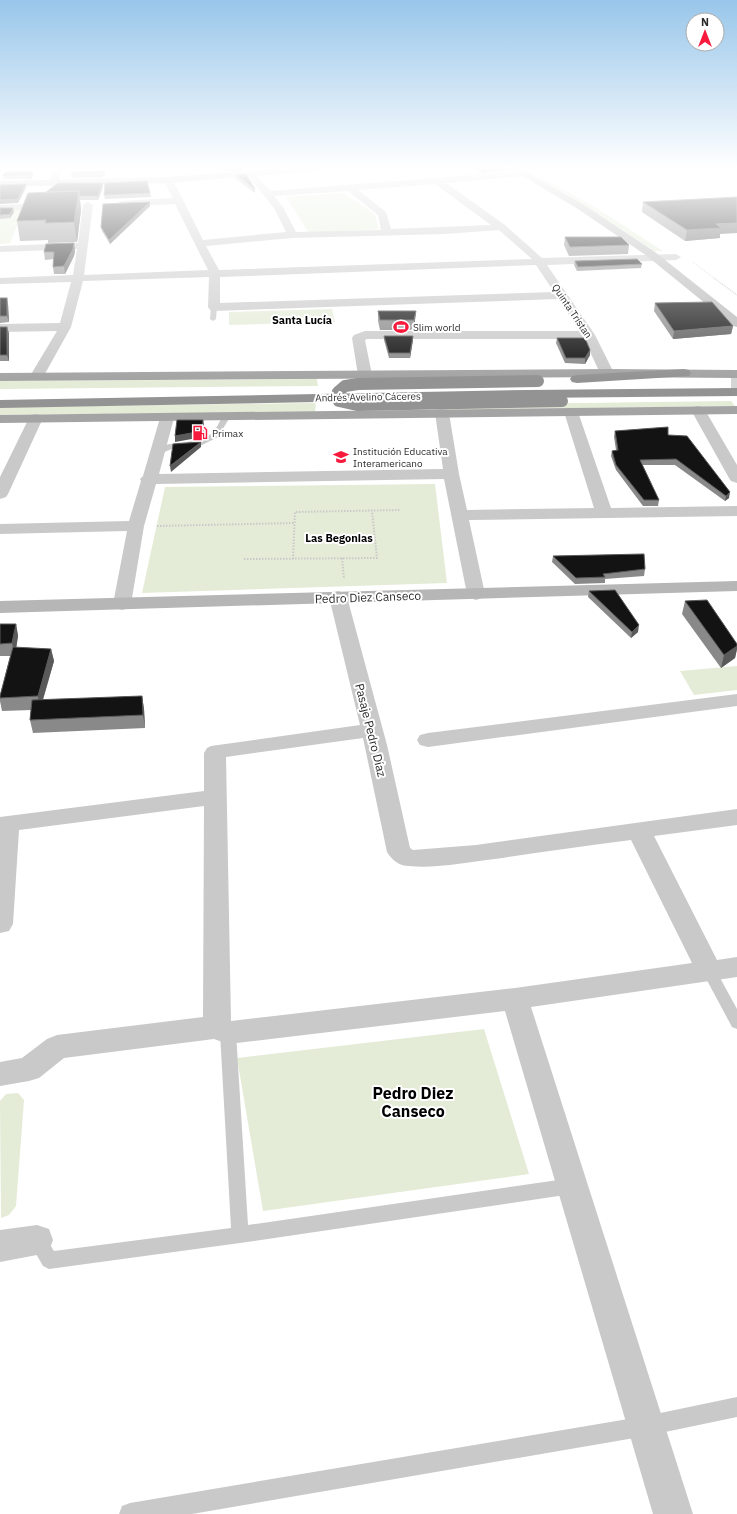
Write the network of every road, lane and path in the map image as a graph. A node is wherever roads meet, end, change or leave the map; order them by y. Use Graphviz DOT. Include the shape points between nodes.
graph roads {
  1 [pos="84,239"];
  2 [pos="198,239"];
  3 [pos="257,239"];
  4 [pos="514,239"];
  5 [pos="634,239"];
  6 [pos="200,243"];
  7 [pos="83,246"];
  8 [pos="0,248"];
  9 [pos="660,254"];
  10 [pos="679,260"];
  11 [pos="539,262"];
  12 [pos="215,273"];
  13 [pos="78,278"];
  14 [pos="0,281"];
  15 [pos="561,295"];
  16 [pos="737,296"];
  17 [pos="737,323"];
  18 [pos="65,327"];
  19 [pos="0,328"];
  20 [pos="589,335"];
  21 [pos="607,373"];
  22 [pos="684,374"];
  23 [pos="365,375"];
  24 [pos="37,376"];
  25 [pos="0,377"];
  26 [pos="735,385"];
  27 [pos="0,394"];
  28 [pos="0,404"];
  29 [pos="567,407"];
  30 [pos="698,410"];
  31 [pos="737,410"];
  32 [pos="442,413"];
  33 [pos="226,417"];
  34 [pos="36,418"];
  35 [pos="167,418"];
  36 [pos="0,419"];
  37 [pos="157,453"];
  38 [pos="451,474"];
  39 [pos="737,478"];
  40 [pos="148,479"];
  41 [pos="0,494"];
  42 [pos="372,510"];
  43 [pos="401,510"];
  44 [pos="737,511"];
  45 [pos="604,513"];
  46 [pos="460,515"];
  47 [pos="294,523"];
  48 [pos="136,526"];
  49 [pos="0,529"];
  50 [pos="244,559"];
  51 [pos="293,559"];
  52 [pos="737,586"];
  53 [pos="476,594"];
  54 [pos="338,597"];
  55 [pos="122,604"];
  56 [pos="0,607"];
  57 [pos="737,700"];
  58 [pos="372,730"];
  59 [pos="428,740"];
  60 [pos="216,797"];
  61 [pos="737,818"];
  62 [pos="4,825"];
  63 [pos="639,831"];
  64 [pos="0,924"];
  65 [pos="737,967"];
  66 [pos="709,971"];
  67 [pos="515,999"];
  68 [pos="737,1024"];
  69 [pos="223,1030"];
  70 [pos="0,1074"];
  71 [pos="572,1186"];
  72 [pos="240,1235"];
  73 [pos="37,1240"];
  74 [pos="0,1246"];
  75 [pos="737,1407"];
  76 [pos="646,1426"];
  77 [pos="130,1514"];
  78 [pos="673,1514"];
  1 -- 7 [label="street"];
  2 -- 6 [label="street"];
  3 -- 6 [label="street"];
  4 -- 11 [label="street, Quinta Tristan"];
  5 -- 9 [label="street"];
  6 -- 12 [label="street"];
  7 -- 8 [label="street"];
  7 -- 13 [label="street"];
  9 -- 10 [label="street"];
  9 -- 11 [label="street"];
  9 -- 17 [label="street"];
  10 -- 16 [label="path" via="693,262"];
  11 -- 12 [label="street"];
  11 -- 15 [label="street, Quinta Tristan"];
  12 -- 13 [label="street"];
  12 -- 15 [label="street" via="213,313"];
  13 -- 14 [label="street"];
  13 -- 18 [label="street"];
  15 -- 20 [label="street, Quinta Tristan"];
  18 -- 19 [label="street"];
  18 -- 24 [label="street"];
  20 -- 21 [label="street, Quinta Tristan"];
  20 -- 23 [label="street" via="365,335 358,338"];
  21 -- 22 [label="main road, Andrés Avelino Cáceres"];
  21 -- 23 [label="main road, Andrés Avelino Cáceres"];
  22 -- 26 [label="main road, Andrés Avelino Cáceres" via="727,376"];
  22 -- 29 [label="highway, bridge" via="538,381 358,384 345,386 338,392 339,401 357,404"];
  23 -- 24 [label="main road, Andrés Avelino Cáceres"];
  24 -- 25 [label="main road, Andrés Avelino Cáceres"];
  26 -- 27 [label="highway, Andrés Avelino Cáceres"];
  26 -- 28 [label="highway, Andrés Avelino Cáceres" via="527,394"];
  26 -- 29 [label="highway" via="706,398"];
  29 -- 30 [label="main road, Andrés Avelino Cáceres"];
  29 -- 32 [label="main road, Andrés Avelino Cáceres"];
  29 -- 45 [label="street"];
  30 -- 31 [label="main road, Andrés Avelino Cáceres"];
  30 -- 39 [label="street"];
  32 -- 33 [label="main road, Andrés Avelino Cáceres"];
  32 -- 38 [label="street"];
  33 -- 35 [label="main road, Andrés Avelino Cáceres"];
  33 -- 37 [label="lane" via="215,435 197,444 172,446"];
  34 -- 35 [label="main road, Andrés Avelino Cáceres"];
  34 -- 36 [label="main road, Andrés Avelino Cáceres"];
  34 -- 41 [label="street"];
  35 -- 37 [label="street"];
  37 -- 40 [label="street"];
  38 -- 40 [label="street"];
  38 -- 46 [label="street"];
  40 -- 48 [label="street"];
  42 -- 43 [label="path"];
  42 -- 47 [label="path" via="295,512"];
  42 -- 51 [label="path" via="377,558"];
  44 -- 45 [label="street"];
  45 -- 46 [label="street"];
  46 -- 53 [label="street"];
  47 -- 48 [label="path"];
  47 -- 51 [label="path"];
  48 -- 49 [label="street"];
  48 -- 55 [label="street"];
  50 -- 51 [label="path"];
  52 -- 53 [label="street, Pedro Diez Canseco"];
  53 -- 54 [label="street, Pedro Diez Canseco"];
  54 -- 55 [label="street, Pedro Diez Canseco"];
  54 -- 58 [label="street, Pasaje Pedro Díaz"];
  55 -- 56 [label="street, Pedro Diez Canseco"];
  57 -- 59 [label="street"];
  58 -- 60 [label="street" via="215,752"];
  58 -- 63 [label="street, Pasaje Pedro Díaz" via="399,852 408,858 476,853"];
  60 -- 62 [label="street"];
  60 -- 69 [label="street"];
  61 -- 63 [label="street"];
  62 -- 64 [label="street"];
  63 -- 66 [label="street"];
  65 -- 66 [label="street"];
  66 -- 67 [label="street"];
  66 -- 68 [label="lane"];
  67 -- 69 [label="street"];
  67 -- 71 [label="street"];
  69 -- 70 [label="street" via="57,1047 29,1069"];
  69 -- 72 [label="lane"];
  71 -- 72 [label="lane"];
  71 -- 76 [label="street"];
  72 -- 73 [label="lane" via="49,1260"];
  73 -- 74 [label="street"];
  75 -- 76 [label="lane"];
  76 -- 77 [label="lane"];
  76 -- 78 [label="street"];
}
